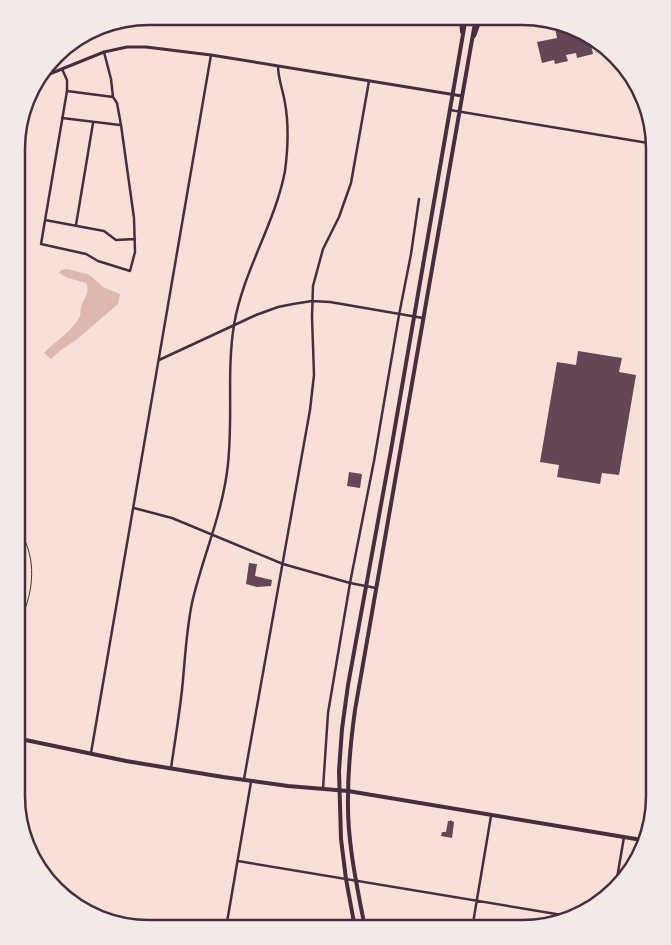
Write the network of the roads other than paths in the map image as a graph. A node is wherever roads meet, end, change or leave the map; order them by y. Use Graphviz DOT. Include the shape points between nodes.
graph roads {
  1 [pos="462,25"];
  2 [pos="465,25"];
  3 [pos="475,25"];
  4 [pos="478,25"];
  5 [pos="463,37"];
  6 [pos="470,50"];
  7 [pos="104,52"];
  8 [pos="211,55"];
  9 [pos="278,66"];
  10 [pos="62,69"];
  11 [pos="51,73"];
  12 [pos="368,81"];
  13 [pos="66,91"];
  14 [pos="453,94"];
  15 [pos="462,96"];
  16 [pos="113,97"];
  17 [pos="450,110"];
  18 [pos="459,111"];
  19 [pos="62,118"];
  20 [pos="93,122"];
  21 [pos="121,126"];
  22 [pos="646,143"];
  23 [pos="419,199"];
  24 [pos="45,220"];
  25 [pos="76,226"];
  26 [pos="135,239"];
  27 [pos="312,301"];
  28 [pos="399,315"];
  29 [pos="414,317"];
  30 [pos="423,318"];
  31 [pos="234,324"];
  32 [pos="159,360"];
  33 [pos="391,450"];
  34 [pos="400,452"];
  35 [pos="134,508"];
  36 [pos="212,534"];
  37 [pos="25,542"];
  38 [pos="283,564"];
  39 [pos="350,583"];
  40 [pos="366,586"];
  41 [pos="376,588"];
  42 [pos="25,605"];
  43 [pos="25,740"];
  44 [pos="91,753"];
  45 [pos="171,768"];
  46 [pos="244,780"];
  47 [pos="251,782"];
  48 [pos="323,789"];
  49 [pos="339,790"];
  50 [pos="348,790"];
  51 [pos="491,816"];
  52 [pos="624,837"];
  53 [pos="638,839"];
  54 [pos="238,861"];
  55 [pos="618,875"];
  56 [pos="346,878"];
  57 [pos="356,880"];
  58 [pos="476,900"];
  59 [pos="558,914"];
  60 [pos="227,920"];
  61 [pos="354,920"];
  62 [pos="364,920"];
  63 [pos="473,920"];
  1 -- 5 [label="main road"];
  2 -- 5 [label="main road"];
  3 -- 6 [label="main road"];
  4 -- 6 [label="main road"];
  5 -- 14 [label="main road"];
  6 -- 15 [label="main road"];
  7 -- 8 [label="street" via="146,47"];
  7 -- 10 [label="street"];
  7 -- 16 [label="street"];
  8 -- 9 [label="street"];
  8 -- 32 [label="street"];
  9 -- 12 [label="street"];
  9 -- 31 [label="street" via="288,124 284,172"];
  10 -- 11 [label="street"];
  10 -- 13 [label="street" via="67,80"];
  12 -- 14 [label="street"];
  12 -- 27 [label="street" via="351,183 323,249"];
  13 -- 16 [label="street"];
  13 -- 19 [label="street"];
  14 -- 15 [label="street"];
  14 -- 17 [label="main road"];
  15 -- 18 [label="main road"];
  16 -- 21 [label="street"];
  17 -- 18 [label="street"];
  17 -- 29 [label="main road"];
  18 -- 22 [label="street"];
  18 -- 30 [label="main road"];
  19 -- 20 [label="street"];
  19 -- 24 [label="street"];
  20 -- 21 [label="street"];
  20 -- 25 [label="street"];
  21 -- 26 [label="street"];
  23 -- 28 [label="street"];
  24 -- 25 [label="street"];
  24 -- 26 [label="street" via="41,244 86,254 130,270 136,252"];
  25 -- 26 [label="street" via="104,231 116,240"];
  27 -- 28 [label="street"];
  27 -- 31 [label="street" via="278,307"];
  27 -- 38 [label="street" via="312,396"];
  28 -- 29 [label="street"];
  28 -- 39 [label="street"];
  29 -- 30 [label="street"];
  29 -- 33 [label="main road"];
  30 -- 34 [label="main road"];
  31 -- 32 [label="street"];
  31 -- 36 [label="street" via="227,472"];
  32 -- 35 [label="street"];
  33 -- 34 [label="main road"];
  33 -- 40 [label="main road"];
  34 -- 41 [label="main road"];
  35 -- 36 [label="street" via="172,518"];
  35 -- 44 [label="street"];
  36 -- 38 [label="street"];
  36 -- 45 [label="street" via="192,603"];
  37 -- 42 [label="lane" via="32,568 30,593"];
  38 -- 39 [label="street"];
  38 -- 46 [label="street"];
  39 -- 40 [label="street"];
  39 -- 48 [label="street" via="328,713"];
  40 -- 41 [label="street"];
  40 -- 49 [label="main road" via="348,685"];
  41 -- 50 [label="main road" via="354,710"];
  43 -- 44 [label="main road"];
  44 -- 45 [label="main road"];
  45 -- 46 [label="main road"];
  46 -- 47 [label="main road"];
  47 -- 48 [label="main road"];
  47 -- 54 [label="street"];
  48 -- 49 [label="main road"];
  49 -- 50 [label="main road"];
  49 -- 56 [label="main road"];
  50 -- 51 [label="main road"];
  50 -- 57 [label="main road"];
  51 -- 52 [label="main road"];
  51 -- 58 [label="street"];
  52 -- 53 [label="main road"];
  52 -- 55 [label="street"];
  54 -- 56 [label="street"];
  54 -- 60 [label="street"];
  56 -- 57 [label="street"];
  56 -- 61 [label="main road"];
  57 -- 58 [label="street"];
  57 -- 62 [label="main road"];
  58 -- 59 [label="street"];
  58 -- 63 [label="street"];
}
